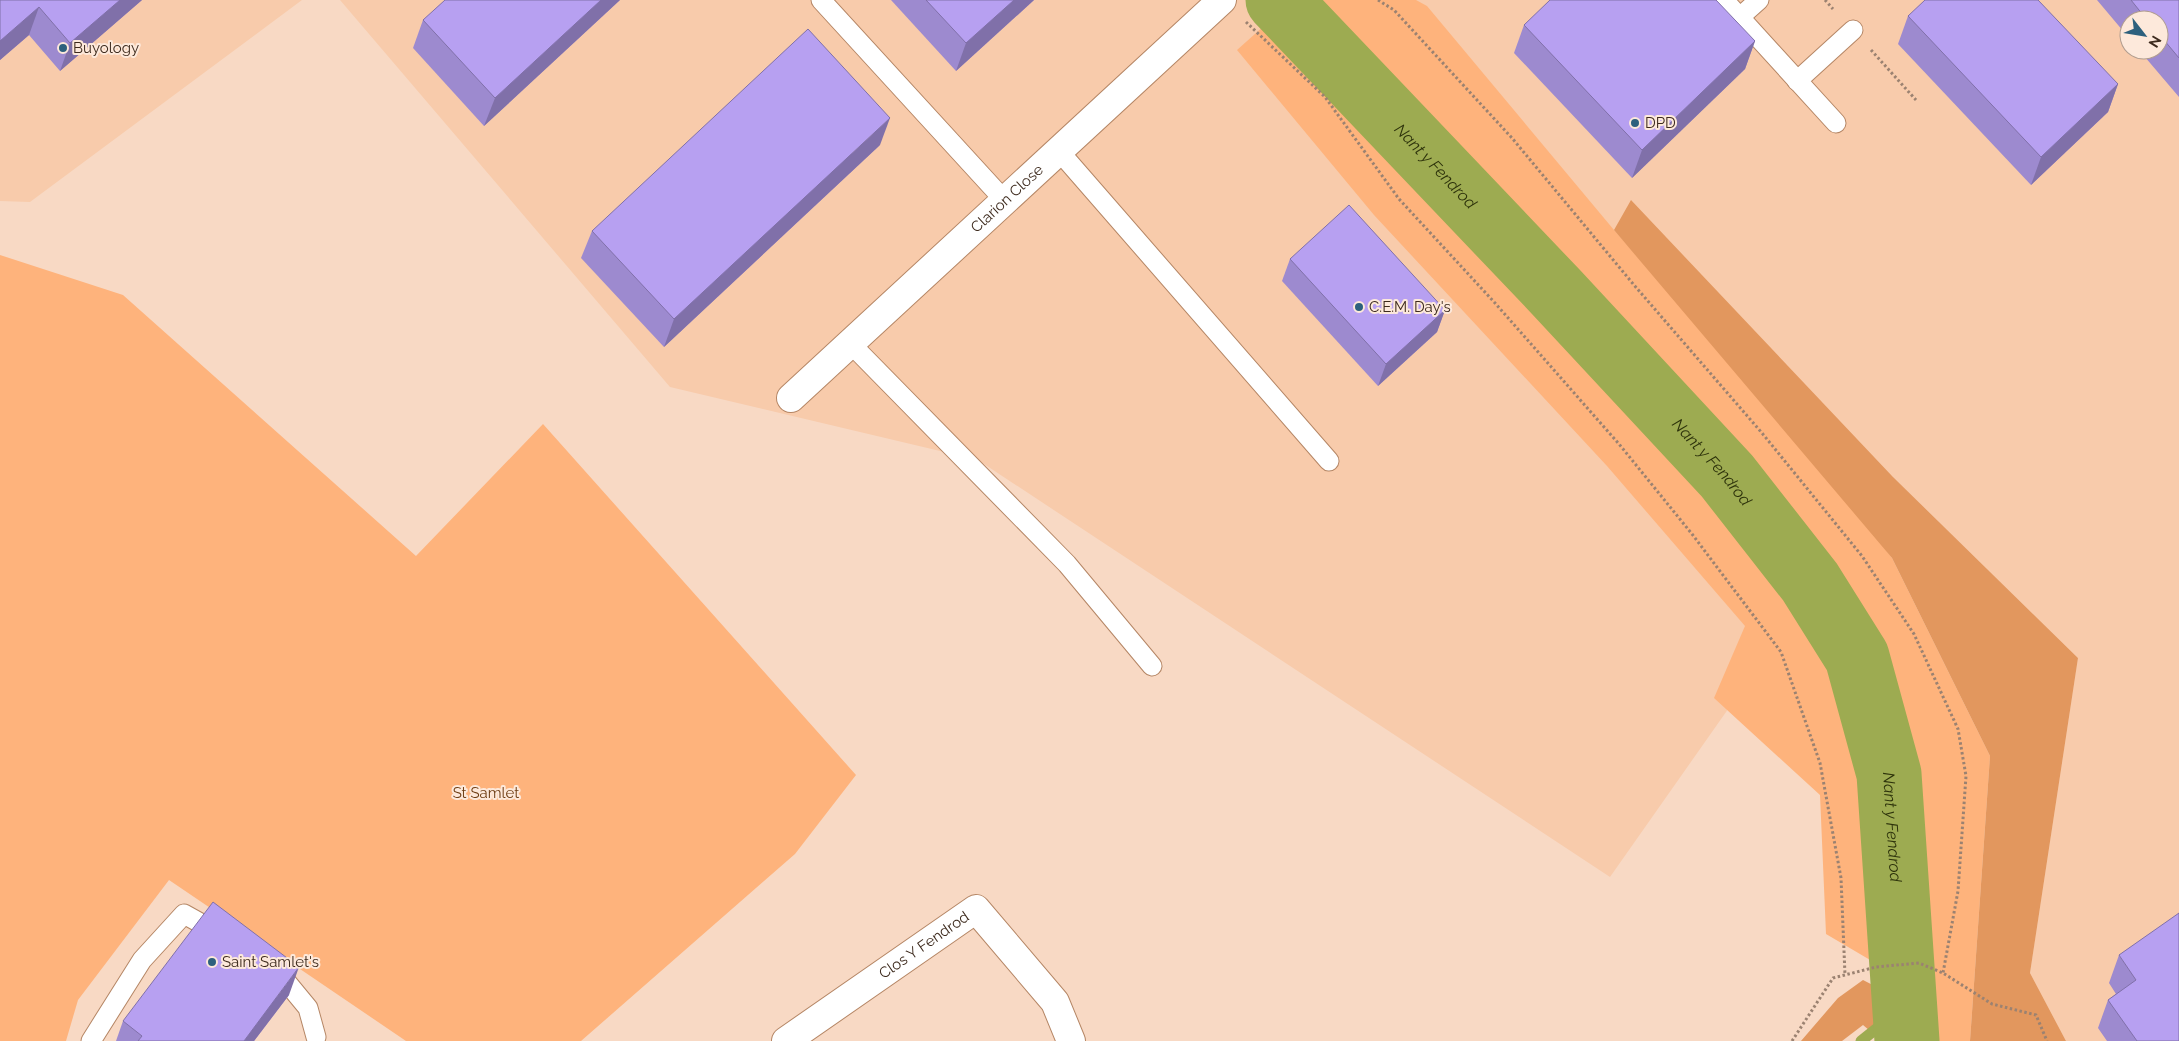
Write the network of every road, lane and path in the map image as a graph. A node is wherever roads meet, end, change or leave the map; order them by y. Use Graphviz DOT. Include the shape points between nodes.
graph roads {
  1 [pos="821,0"];
  2 [pos="1222,0"];
  3 [pos="1378,0"];
  4 [pos="1724,0"];
  5 [pos="1759,0"];
  6 [pos="1740,17"];
  7 [pos="1243,19"];
  8 [pos="1853,30"];
  9 [pos="1797,80"];
  10 [pos="1836,123"];
  11 [pos="1059,151"];
  12 [pos="1005,201"];
  13 [pos="850,343"];
  14 [pos="791,398"];
  15 [pos="1329,461"];
  16 [pos="1152,666"];
  17 [pos="235,942"];
  18 [pos="260,956"];
  19 [pos="1943,973"];
  20 [pos="1845,975"];
  21 [pos="316,1037"];
  22 [pos="792,1039"];
  23 [pos="92,1041"];
  24 [pos="1071,1041"];
  25 [pos="1792,1041"];
  26 [pos="2047,1041"];
  1 -- 12 [label="lane"];
  2 -- 11 [label="street, Clarion Close"];
  3 -- 19 [label="path" via="1394,10 1512,138 1646,300 1762,433 1862,556 1914,634 1958,729 1966,776 1958,891"];
  4 -- 6 [label="lane"];
  5 -- 6 [label="lane"];
  6 -- 9 [label="lane"];
  7 -- 20 [label="path" via="1325,97 1399,199 1619,444 1781,652 1820,763 1841,878"];
  8 -- 9 [label="lane"];
  9 -- 10 [label="lane"];
  11 -- 12 [label="street, Clarion Close"];
  11 -- 15 [label="lane"];
  12 -- 13 [label="street, Clarion Close"];
  13 -- 14 [label="street, Clarion Close"];
  13 -- 16 [label="lane" via="1067,564"];
  17 -- 23 [label="lane" via="184,914 142,960"];
  18 -- 21 [label="lane" via="269,961 308,1008"];
  19 -- 20 [label="path" via="1919,963 1876,967"];
  19 -- 26 [label="path" via="1992,1004 2036,1015"];
  20 -- 25 [label="path" via="1833,978"];
  22 -- 24 [label="street, Clos Y Fendrod" via="976,909 1055,1002"];
}
